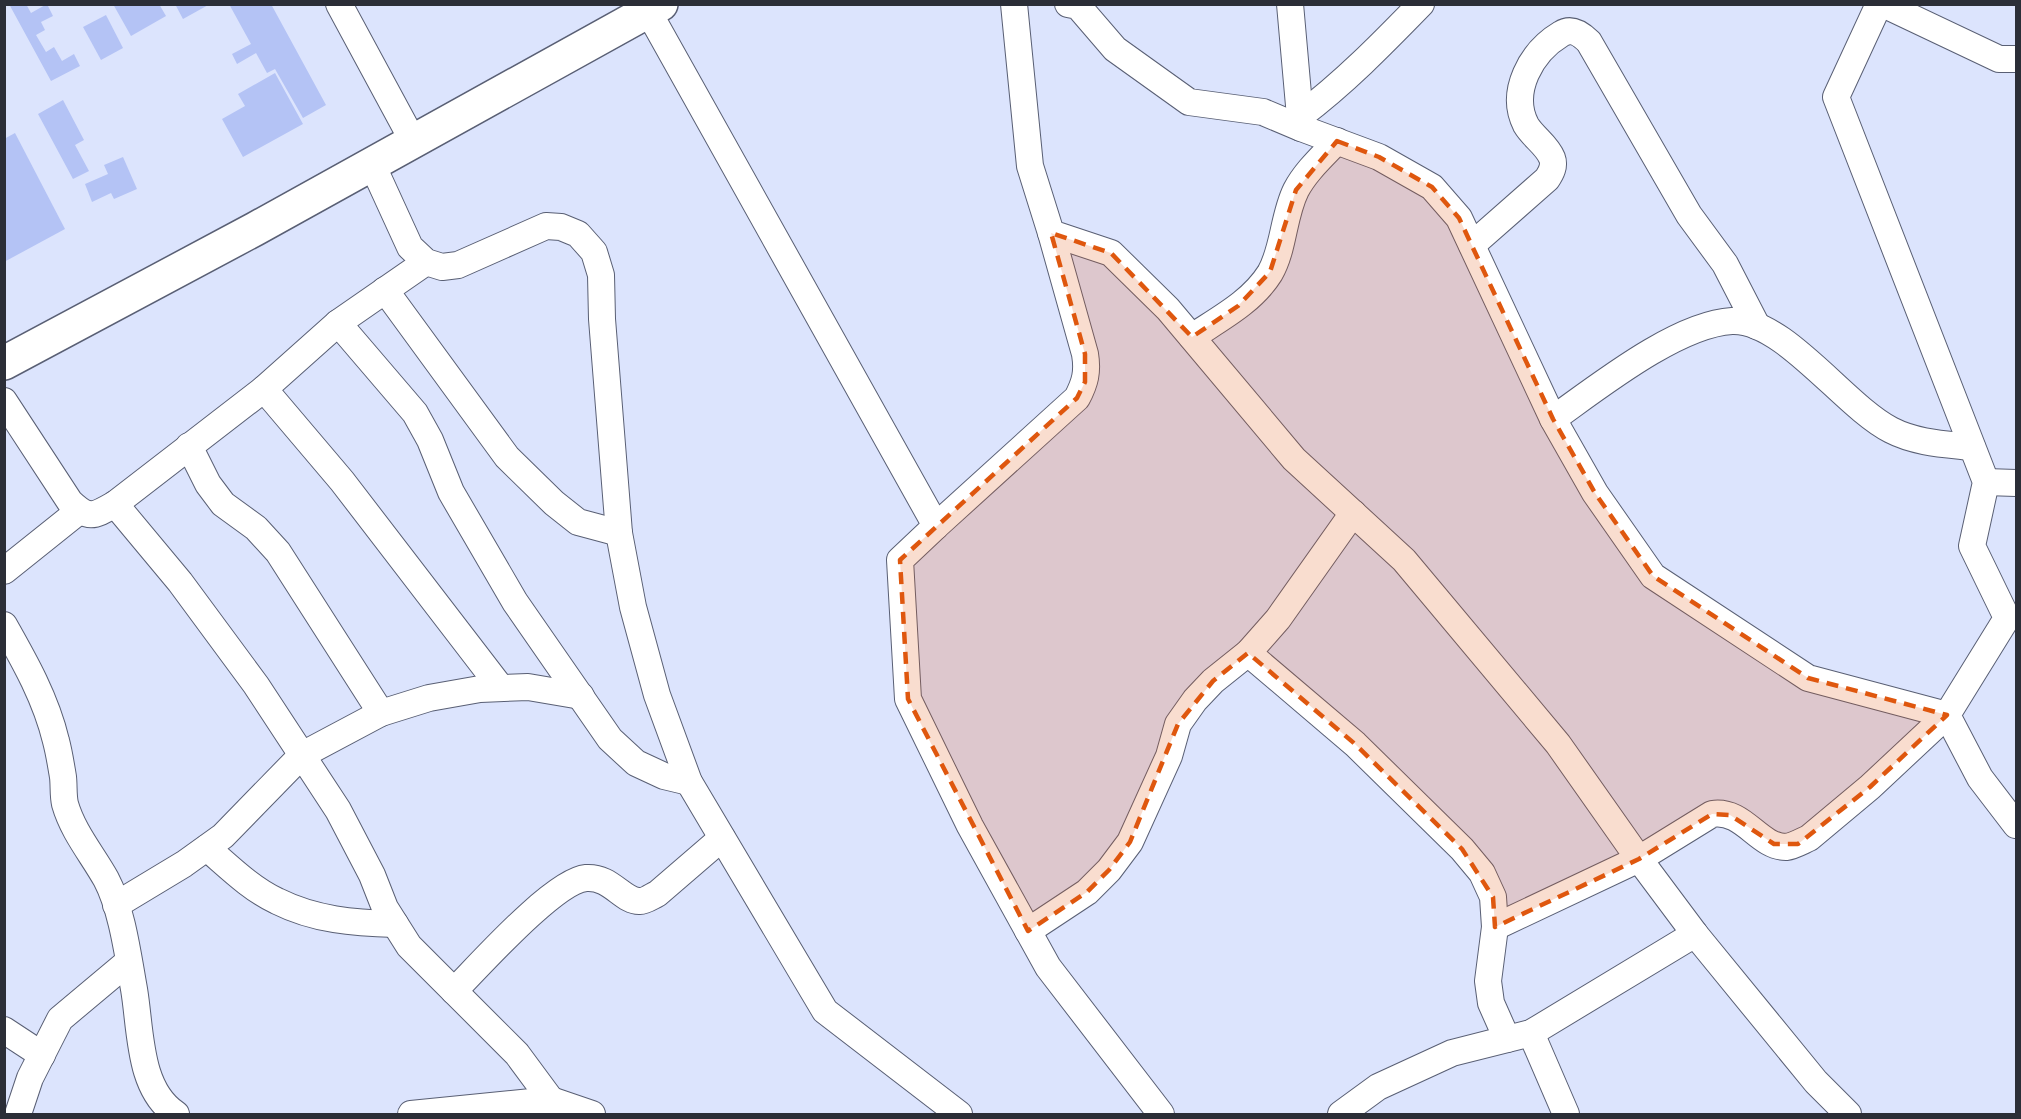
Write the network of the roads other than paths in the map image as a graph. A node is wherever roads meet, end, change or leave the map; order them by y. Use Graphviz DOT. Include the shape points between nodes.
graph roads {
  1 [pos="339,4"];
  2 [pos="1014,4"];
  3 [pos="1068,4"];
  4 [pos="1290,4"];
  5 [pos="1420,4"];
  6 [pos="1881,4"];
  7 [pos="655,8"];
  8 [pos="2016,59"];
  9 [pos="1301,122"];
  10 [pos="413,141"];
  11 [pos="1337,141"];
  12 [pos="372,164"];
  13 [pos="1052,233"];
  14 [pos="1472,245"];
  15 [pos="426,261"];
  16 [pos="385,290"];
  17 [pos="338,323"];
  18 [pos="1757,326"];
  19 [pos="1192,337"];
  20 [pos="4,363"];
  21 [pos="264,389"];
  22 [pos="4,401"];
  23 [pos="1553,419"];
  24 [pos="189,446"];
  25 [pos="1972,447"];
  26 [pos="1986,482"];
  27 [pos="2016,483"];
  28 [pos="115,504"];
  29 [pos="79,511"];
  30 [pos="1353,513"];
  31 [pos="936,526"];
  32 [pos="619,533"];
  33 [pos="4,572"];
  34 [pos="4,625"];
  35 [pos="1248,653"];
  36 [pos="501,688"];
  37 [pos="580,696"];
  38 [pos="381,713"];
  39 [pos="1947,715"];
  40 [pos="302,755"];
  41 [pos="689,782"];
  42 [pos="2016,825"];
  43 [pos="722,838"];
  44 [pos="207,848"];
  45 [pos="1638,859"];
  46 [pos="116,905"];
  47 [pos="395,924"];
  48 [pos="1495,927"];
  49 [pos="1028,931"];
  50 [pos="1695,934"];
  51 [pos="128,962"];
  52 [pos="454,991"];
  53 [pos="4,1030"];
  54 [pos="1519,1036"];
  55 [pos="42,1055"];
  56 [pos="552,1100"];
  57 [pos="18,1114"];
  58 [pos="177,1114"];
  59 [pos="411,1114"];
  60 [pos="592,1114"];
  61 [pos="959,1114"];
  62 [pos="1161,1114"];
  63 [pos="1341,1114"];
  64 [pos="1566,1114"];
  65 [pos="1848,1114"];
  1 -- 10 [label="street"];
  2 -- 13 [label="street" via="1030,166"];
  3 -- 9 [label="street" via="1078,6 1115,49 1189,102 1263,112"];
  4 -- 9 [label="street"];
  5 -- 9 [label="street"];
  6 -- 8 [label="street" via="1999,59"];
  6 -- 25 [label="street" via="1836,97"];
  7 -- 10 [label="street"];
  7 -- 31 [label="street"];
  9 -- 11 [label="street"];
  10 -- 12 [label="street"];
  11 -- 14 [label="street" via="1379,157 1432,187 1460,218"];
  11 -- 19 [label="street" via="1296,190 1270,272 1238,306"];
  12 -- 15 [label="street" via="410,247"];
  12 -- 20 [label="street"];
  13 -- 19 [label="street" via="1111,253"];
  13 -- 31 [label="street" via="1085,354 1085,382 1077,398"];
  14 -- 18 [label="street" via="1553,170 1552,159 1527,125 1520,101 1531,62 1559,35 1574,32 1589,42 1689,215 1725,264"];
  14 -- 23 [label="street"];
  15 -- 16 [label="street"];
  15 -- 32 [label="street" via="442,267 458,265 546,226 578,234 594,252 601,274"];
  16 -- 17 [label="street"];
  16 -- 32 [label="street" via="507,457 578,522"];
  17 -- 21 [label="street"];
  17 -- 37 [label="street" via="415,412 451,492 509,592"];
  18 -- 23 [label="street" via="1733,321 1707,326 1666,343"];
  18 -- 25 [label="street" via="1781,338 1873,419 1893,431 1922,441"];
  19 -- 30 [label="street" via="1294,459"];
  21 -- 24 [label="street"];
  21 -- 36 [label="street" via="342,481"];
  22 -- 29 [label="street"];
  23 -- 39 [label="street" via="1594,493 1653,576 1808,678"];
  24 -- 28 [label="street"];
  24 -- 38 [label="street" via="223,504 256,528 278,552"];
  25 -- 26 [label="street"];
  26 -- 27 [label="street"];
  26 -- 39 [label="street" via="1972,546 2007,618"];
  28 -- 29 [label="street" via="97,514"];
  28 -- 40 [label="street" via="187,591"];
  29 -- 33 [label="street"];
  30 -- 35 [label="street" via="1278,619"];
  30 -- 45 [label="street" via="1404,560 1558,744"];
  31 -- 49 [label="street" via="900,560 908,699 970,826"];
  32 -- 41 [label="street" via="633,607 657,696"];
  34 -- 46 [label="street" via="48,714 57,742 68,811"];
  35 -- 48 [label="street" via="1355,744 1462,849 1482,873 1493,897"];
  35 -- 49 [label="street" via="1212,681 1178,724 1169,756 1135,832 1109,870 1088,892"];
  36 -- 37 [label="street" via="528,687"];
  36 -- 38 [label="street" via="429,698"];
  37 -- 41 [label="street" via="610,739 636,763"];
  38 -- 40 [label="street"];
  39 -- 42 [label="street" via="1980,778"];
  39 -- 45 [label="street" via="1870,787 1798,844 1774,844 1741,821 1721,813 1712,814"];
  40 -- 44 [label="street"];
  40 -- 47 [label="street" via="338,810"];
  41 -- 43 [label="street"];
  43 -- 52 [label="street" via="647,899 632,899 598,879 585,878 556,892"];
  43 -- 61 [label="street" via="825,1011"];
  44 -- 46 [label="street"];
  44 -- 47 [label="street" via="276,901 348,922"];
  45 -- 48 [label="street"];
  45 -- 50 [label="street"];
  46 -- 51 [label="street"];
  47 -- 52 [label="street" via="410,946"];
  48 -- 54 [label="street" via="1488,981 1491,1003"];
  49 -- 62 [label="street" via="1048,967"];
  50 -- 54 [label="street"];
  50 -- 65 [label="street" via="1816,1082"];
  51 -- 55 [label="street" via="60,1019"];
  51 -- 58 [label="street" via="142,1059 154,1088"];
  52 -- 56 [label="street" via="517,1054"];
  53 -- 55 [label="street"];
  54 -- 63 [label="street" via="1452,1053 1378,1087"];
  54 -- 64 [label="street"];
  55 -- 57 [label="street"];
  56 -- 59 [label="street"];
  56 -- 60 [label="street"];
}
